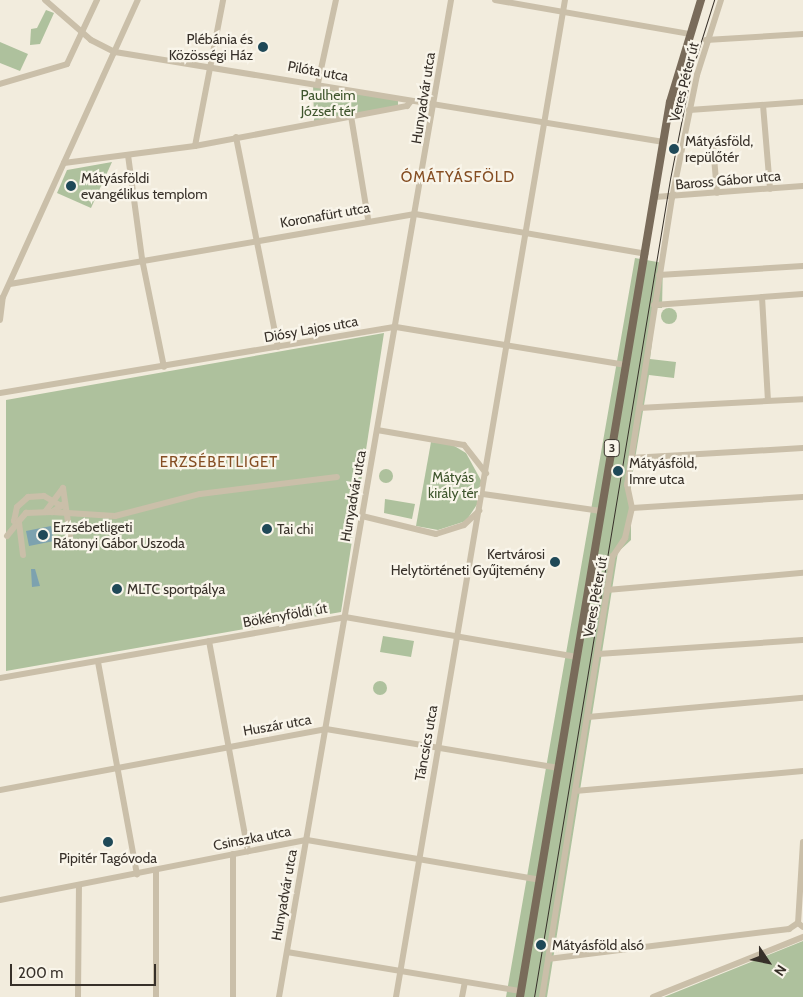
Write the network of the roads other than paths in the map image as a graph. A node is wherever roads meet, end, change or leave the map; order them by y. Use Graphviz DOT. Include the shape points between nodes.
graph roads {
  1 [pos="45,0"];
  2 [pos="97,0"];
  3 [pos="138,0"];
  4 [pos="223,0"];
  5 [pos="336,0"];
  6 [pos="451,0"];
  7 [pos="495,0"];
  8 [pos="565,0"];
  9 [pos="700,0"];
  10 [pos="721,0"];
  11 [pos="562,12"];
  12 [pos="85,30"];
  13 [pos="689,34"];
  14 [pos="803,34"];
  15 [pos="706,40"];
  16 [pos="115,52"];
  17 [pos="211,66"];
  18 [pos="318,83"];
  19 [pos="0,84"];
  20 [pos="411,101"];
  21 [pos="803,102"];
  22 [pos="763,105"];
  23 [pos="435,106"];
  24 [pos="688,110"];
  25 [pos="351,116"];
  26 [pos="543,124"];
  27 [pos="236,137"];
  28 [pos="664,142"];
  29 [pos="713,144"];
  30 [pos="196,146"];
  31 [pos="128,155"];
  32 [pos="64,163"];
  33 [pos="803,186"];
  34 [pos="770,189"];
  35 [pos="717,194"];
  36 [pos="655,197"];
  37 [pos="672,198"];
  38 [pos="415,214"];
  39 [pos="368,220"];
  40 [pos="525,234"];
  41 [pos="255,239"];
  42 [pos="646,254"];
  43 [pos="142,259"];
  44 [pos="803,266"];
  45 [pos="659,275"];
  46 [pos="10,284"];
  47 [pos="803,294"];
  48 [pos="2,297"];
  49 [pos="762,297"];
  50 [pos="654,305"];
  51 [pos="0,320"];
  52 [pos="396,327"];
  53 [pos="508,344"];
  54 [pos="278,348"];
  55 [pos="626,365"];
  56 [pos="164,367"];
  57 [pos="0,393"];
  58 [pos="803,398"];
  59 [pos="768,400"];
  60 [pos="639,408"];
  61 [pos="377,430"];
  62 [pos="803,448"];
  63 [pos="631,458"];
  64 [pos="486,473"];
  65 [pos="337,477"];
  66 [pos="483,494"];
  67 [pos="803,497"];
  68 [pos="54,500"];
  69 [pos="63,505"];
  70 [pos="632,508"];
  71 [pos="479,511"];
  72 [pos="48,512"];
  73 [pos="601,512"];
  74 [pos="67,513"];
  75 [pos="362,516"];
  76 [pos="14,521"];
  77 [pos="8,536"];
  78 [pos="70,542"];
  79 [pos="23,555"];
  80 [pos="803,573"];
  81 [pos="607,590"];
  82 [pos="345,617"];
  83 [pos="457,638"];
  84 [pos="803,640"];
  85 [pos="209,641"];
  86 [pos="598,654"];
  87 [pos="576,657"];
  88 [pos="98,662"];
  89 [pos="0,678"];
  90 [pos="803,698"];
  91 [pos="588,717"];
  92 [pos="326,729"];
  93 [pos="228,747"];
  94 [pos="438,749"];
  95 [pos="559,768"];
  96 [pos="118,771"];
  97 [pos="803,771"];
  98 [pos="0,790"];
  99 [pos="575,791"];
  100 [pos="307,840"];
  101 [pos="803,842"];
  102 [pos="248,851"];
  103 [pos="233,854"];
  104 [pos="418,858"];
  105 [pos="156,870"];
  106 [pos="136,874"];
  107 [pos="540,880"];
  108 [pos="79,885"];
  109 [pos="0,900"];
  110 [pos="801,925"];
  111 [pos="803,937"];
  112 [pos="287,952"];
  113 [pos="548,959"];
  114 [pos="401,971"];
  115 [pos="464,982"];
  116 [pos="520,994"];
  117 [pos="78,997"];
  118 [pos="156,997"];
  119 [pos="233,997"];
  120 [pos="279,997"];
  121 [pos="396,997"];
  122 [pos="462,997"];
  123 [pos="542,997"];
  124 [pos="653,997"];
  1 -- 12 [label="street, Pilóta utca"];
  2 -- 12 [label="street"];
  3 -- 16 [label="street"];
  4 -- 17 [label="street"];
  5 -- 18 [label="street"];
  6 -- 23 [label="street, Hunyadvár utca"];
  7 -- 11 [label="street"];
  8 -- 11 [label="street, Táncsics utca"];
  9 -- 13 [label="main road, Veres Péter út / 3"];
  10 -- 15 [label="street, Veres Péter út"];
  11 -- 13 [label="street"];
  11 -- 26 [label="street, Táncsics utca"];
  12 -- 16 [label="street, Pilóta utca" via="91,40"];
  12 -- 19 [label="street" via="67,64"];
  13 -- 28 [label="main road, Veres Péter út / 3"];
  14 -- 15 [label="street"];
  15 -- 24 [label="street, Veres Péter út"];
  16 -- 17 [label="street, Pilóta utca"];
  16 -- 32 [label="street"];
  17 -- 18 [label="street, Pilóta utca"];
  17 -- 30 [label="street"];
  18 -- 20 [label="street, Pilóta utca"];
  20 -- 23 [label="street, Pilóta utca"];
  20 -- 25 [label="street" via="407,106"];
  21 -- 22 [label="street"];
  22 -- 24 [label="street"];
  22 -- 34 [label="street"];
  23 -- 26 [label="street, Pilóta utca"];
  23 -- 38 [label="street, Hunyadvár utca"];
  24 -- 37 [label="street, Veres Péter út"];
  25 -- 27 [label="street"];
  25 -- 39 [label="street"];
  26 -- 28 [label="street, Pilóta utca"];
  26 -- 40 [label="street, Táncsics utca"];
  27 -- 30 [label="street"];
  27 -- 41 [label="street"];
  28 -- 36 [label="main road, Veres Péter út / 3"];
  29 -- 35 [label="street"];
  30 -- 31 [label="street"];
  31 -- 32 [label="street"];
  31 -- 43 [label="street"];
  32 -- 46 [label="street"];
  33 -- 34 [label="street, Baross Gábor utca"];
  34 -- 35 [label="street, Baross Gábor utca"];
  35 -- 37 [label="street, Baross Gábor utca"];
  36 -- 37 [label="street, Baross Gábor utca"];
  36 -- 42 [label="main road, Veres Péter út / 3"];
  37 -- 45 [label="street, Veres Péter út"];
  38 -- 39 [label="street, Koronafürt utca"];
  38 -- 40 [label="street, Koronafürt utca"];
  38 -- 52 [label="street, Hunyadvár utca"];
  39 -- 41 [label="street, Koronafürt utca"];
  40 -- 42 [label="street, Koronafürt utca"];
  40 -- 53 [label="street, Táncsics utca"];
  41 -- 43 [label="street, Koronafürt utca"];
  41 -- 54 [label="street"];
  42 -- 55 [label="main road, Veres Péter út / 3"];
  43 -- 46 [label="street, Koronafürt utca"];
  43 -- 56 [label="street"];
  44 -- 45 [label="street"];
  45 -- 50 [label="street, Veres Péter út"];
  46 -- 48 [label="street"];
  47 -- 49 [label="street"];
  48 -- 51 [label="street"];
  49 -- 50 [label="street"];
  49 -- 59 [label="street"];
  50 -- 60 [label="street, Veres Péter út"];
  52 -- 53 [label="street, Diósy Lajos utca"];
  52 -- 54 [label="street, Diósy Lajos utca"];
  52 -- 61 [label="street, Hunyadvár utca"];
  53 -- 55 [label="street, Diósy Lajos utca"];
  53 -- 64 [label="street, Táncsics utca"];
  54 -- 56 [label="street, Diósy Lajos utca"];
  55 -- 73 [label="main road, Veres Péter út / 3"];
  56 -- 57 [label="street, Diósy Lajos utca"];
  58 -- 59 [label="street"];
  59 -- 60 [label="street"];
  60 -- 63 [label="street, Veres Péter út"];
  61 -- 64 [label="street" via="464,445"];
  61 -- 75 [label="street, Hunyadvár utca"];
  62 -- 63 [label="street"];
  63 -- 70 [label="street, Veres Péter út" via="627,485"];
  64 -- 66 [label="street, Táncsics utca"];
  65 -- 74 [label="street" via="200,494 123,515"];
  66 -- 71 [label="street, Táncsics utca"];
  66 -- 73 [label="street"];
  67 -- 70 [label="street"];
  68 -- 69 [label="street"];
  68 -- 69 [label="street" via="63,488"];
  68 -- 72 [label="street"];
  68 -- 76 [label="street" via="33,496 11,512"];
  69 -- 72 [label="street"];
  69 -- 74 [label="street"];
  70 -- 81 [label="street, Veres Péter út" via="626,538 613,556"];
  71 -- 75 [label="street" via="464,525 436,534"];
  71 -- 83 [label="street, Táncsics utca"];
  72 -- 74 [label="street"];
  72 -- 76 [label="street" via="26,513"];
  73 -- 87 [label="main road, Veres Péter út / 3"];
  74 -- 78 [label="street"];
  75 -- 82 [label="street, Hunyadvár utca"];
  76 -- 77 [label="street"];
  76 -- 79 [label="street"];
  80 -- 81 [label="street"];
  81 -- 86 [label="street, Veres Péter út"];
  82 -- 83 [label="street, Bökényföldi út"];
  82 -- 85 [label="street, Bökényföldi út"];
  82 -- 92 [label="street, Hunyadvár utca"];
  83 -- 87 [label="street, Bökényföldi út"];
  83 -- 94 [label="street, Táncsics utca"];
  84 -- 86 [label="street"];
  85 -- 88 [label="street, Bökényföldi út"];
  85 -- 93 [label="street"];
  86 -- 91 [label="street, Veres Péter út"];
  87 -- 95 [label="main road, Veres Péter út / 3"];
  88 -- 89 [label="street, Bökényföldi út"];
  88 -- 96 [label="street"];
  90 -- 91 [label="street"];
  91 -- 99 [label="street, Veres Péter út"];
  92 -- 93 [label="street, Huszár utca"];
  92 -- 94 [label="street, Huszár utca"];
  92 -- 100 [label="street, Hunyadvár utca"];
  93 -- 96 [label="street, Huszár utca"];
  93 -- 102 [label="street"];
  94 -- 95 [label="street, Huszár utca"];
  94 -- 104 [label="street, Táncsics utca"];
  95 -- 107 [label="main road, Veres Péter út / 3"];
  96 -- 98 [label="street, Huszár utca"];
  96 -- 106 [label="street"];
  97 -- 99 [label="street"];
  99 -- 113 [label="street, Veres Péter út"];
  100 -- 102 [label="street, Csinszka utca"];
  100 -- 104 [label="street, Csinszka utca"];
  100 -- 112 [label="street, Hunyadvár utca"];
  101 -- 110 [label="street"];
  102 -- 103 [label="street, Csinszka utca"];
  103 -- 105 [label="street, Csinszka utca"];
  103 -- 119 [label="street"];
  104 -- 107 [label="street, Csinszka utca"];
  104 -- 114 [label="street, Táncsics utca"];
  105 -- 106 [label="street, Csinszka utca"];
  105 -- 118 [label="street"];
  106 -- 108 [label="street, Csinszka utca"];
  107 -- 116 [label="main road, Veres Péter út / 3"];
  108 -- 109 [label="street, Csinszka utca"];
  108 -- 117 [label="street"];
  110 -- 113 [label="street"];
  111 -- 124 [label="street"];
  112 -- 114 [label="street"];
  112 -- 120 [label="street, Hunyadvár utca"];
  113 -- 123 [label="street, Veres Péter út"];
  114 -- 115 [label="street"];
  114 -- 121 [label="street, Táncsics utca"];
  115 -- 116 [label="street"];
  115 -- 122 [label="street"];
}
